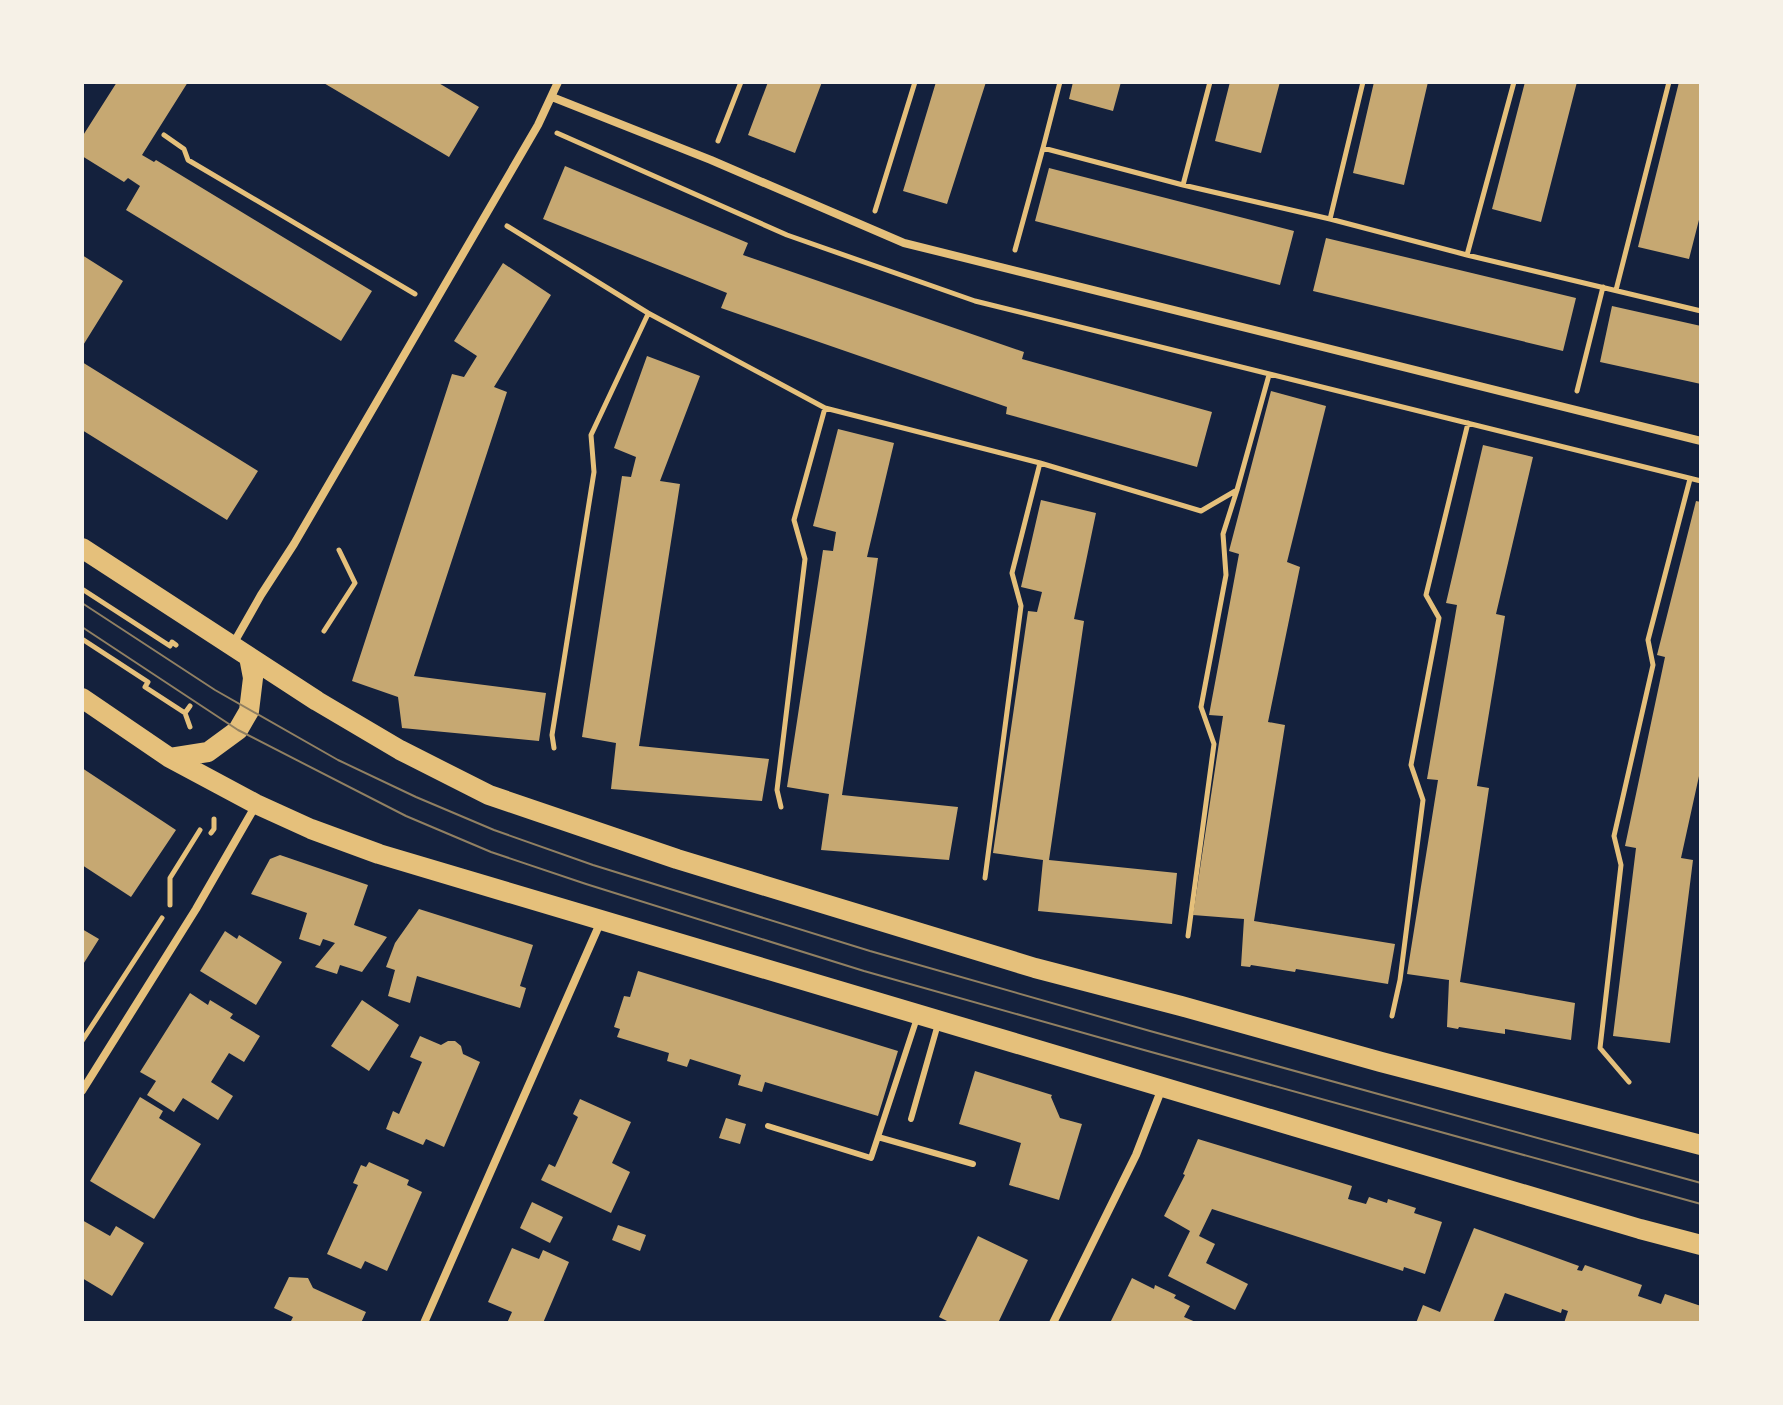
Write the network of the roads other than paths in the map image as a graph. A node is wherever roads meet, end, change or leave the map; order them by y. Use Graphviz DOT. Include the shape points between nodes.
graph roads {
  1 [pos="558,82"];
  2 [pos="552,97"];
  3 [pos="1701,441"];
  4 [pos="82,548"];
  5 [pos="240,652"];
  6 [pos="82,698"];
  7 [pos="170,758"];
  8 [pos="256,804"];
  9 [pos="601,921"];
  10 [pos="918,1015"];
  11 [pos="939,1021"];
  12 [pos="1162,1087"];
  13 [pos="82,1091"];
  14 [pos="911,1119"];
  15 [pos="768,1126"];
  16 [pos="878,1137"];
  17 [pos="1701,1145"];
  18 [pos="973,1164"];
  19 [pos="1701,1245"];
  20 [pos="424,1323"];
  21 [pos="1053,1323"];
  1 -- 2 [label="street"];
  2 -- 3 [label="street" via="904,243"];
  2 -- 5 [label="street" via="261,595"];
  4 -- 5 [label="main road"];
  5 -- 7 [label="main road" via="253,678 249,711 238,730 208,752"];
  5 -- 17 [label="main road" via="400,750 489,795 663,854 1035,968"];
  6 -- 7 [label="main road"];
  7 -- 8 [label="main road"];
  8 -- 9 [label="main road" via="379,854"];
  8 -- 13 [label="street"];
  9 -- 10 [label="main road"];
  9 -- 20 [label="street"];
  10 -- 11 [label="main road"];
  10 -- 16 [label="lane"];
  11 -- 12 [label="main road"];
  11 -- 14 [label="lane"];
  12 -- 19 [label="main road"];
  12 -- 21 [label="street" via="1136,1155"];
  15 -- 16 [label="lane" via="871,1158"];
  16 -- 18 [label="lane"];
}
